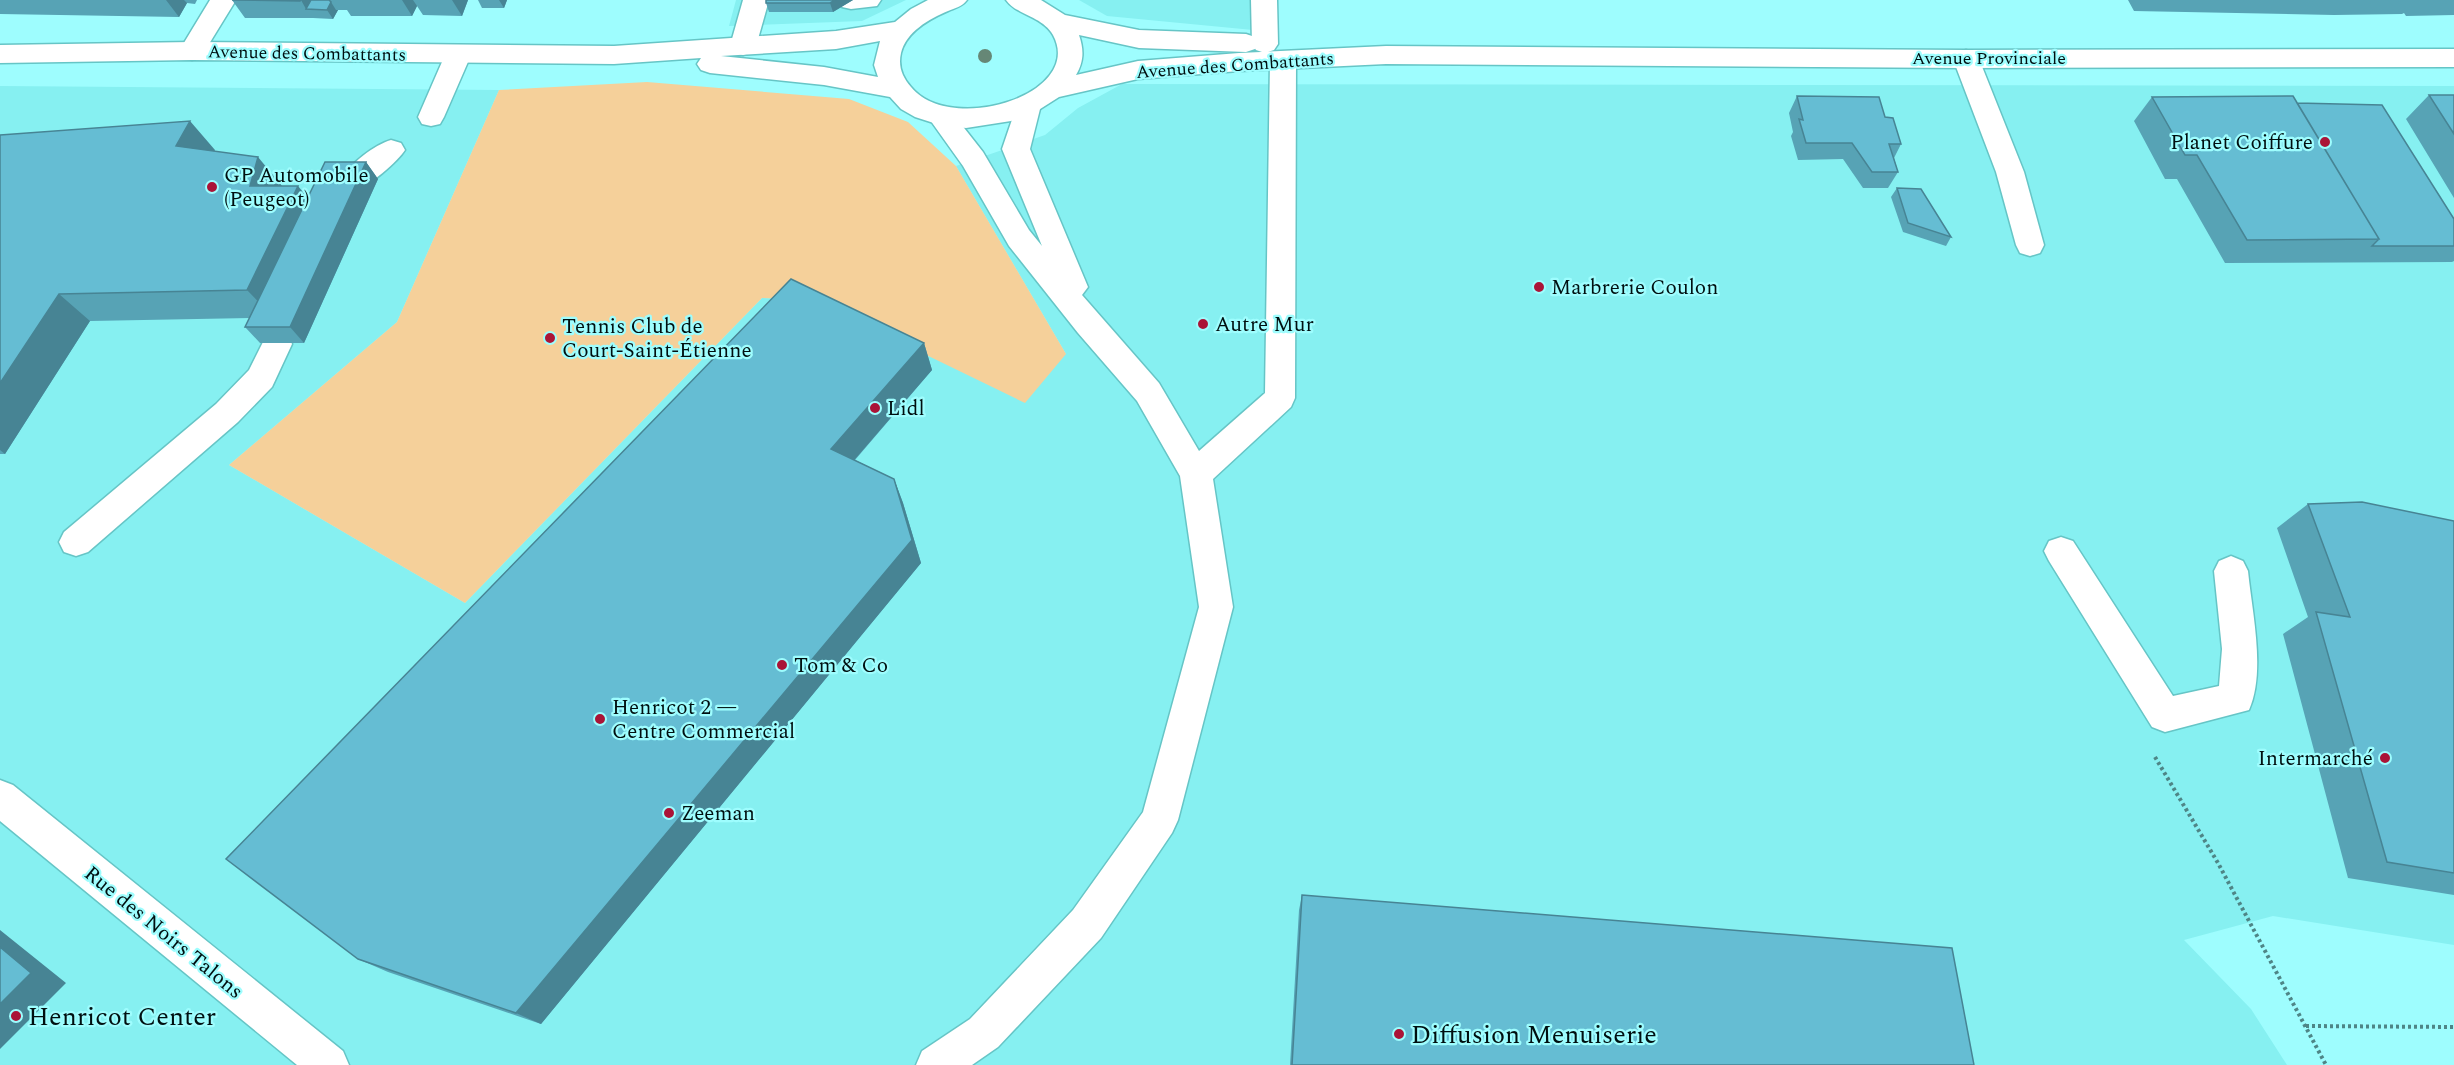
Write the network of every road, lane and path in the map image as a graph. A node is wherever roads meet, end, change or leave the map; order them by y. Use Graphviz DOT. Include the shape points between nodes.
graph roads {
  1 [pos="223,0"];
  2 [pos="1264,0"];
  3 [pos="948,1"];
  4 [pos="760,4"];
  5 [pos="1039,7"];
  6 [pos="902,29"];
  7 [pos="742,46"];
  8 [pos="192,51"];
  9 [pos="1274,53"];
  10 [pos="0,54"];
  11 [pos="458,55"];
  12 [pos="614,55"];
  13 [pos="1523,57"];
  14 [pos="2454,57"];
  15 [pos="1966,59"];
  16 [pos="898,90"];
  17 [pos="1039,98"];
  18 [pos="431,117"];
  19 [pos="941,117"];
  20 [pos="391,150"];
  21 [pos="356,179"];
  22 [pos="2030,245"];
  23 [pos="1089,325"];
  24 [pos="277,344"];
  25 [pos="1196,474"];
  26 [pos="76,542"];
  27 [pos="2061,551"];
  28 [pos="2231,571"];
  29 [pos="2165,715"];
  30 [pos="0,798"];
  31 [pos="2305,1026"];
  32 [pos="2454,1027"];
  33 [pos="329,1065"];
  34 [pos="936,1065"];
  35 [pos="2326,1065"];
  1 -- 8 [label="main road"];
  2 -- 9 [label="main road"];
  3 -- 6 [label="main road" via="922,12"];
  4 -- 7 [label="main road"];
  5 -- 9 [label="main road, Avenue des Combattants" via="1139,39"];
  5 -- 17 [label="main road" via="1069,36 1071,56 1064,74"];
  6 -- 7 [label="main road, Avenue des Combattants" via="836,40"];
  6 -- 16 [label="main road" via="889,49 887,67"];
  7 -- 12 [label="main road, Avenue des Combattants"];
  8 -- 10 [label="main road, Avenue des Combattants"];
  8 -- 11 [label="main road, Avenue des Combattants"];
  9 -- 13 [label="main road, Avenue des Combattants"];
  9 -- 17 [label="main road, Avenue des Combattants" via="1239,62 1138,70"];
  9 -- 25 [label="main road" via="1280,398"];
  11 -- 12 [label="main road, Avenue des Combattants"];
  11 -- 18 [label="main road"];
  12 -- 16 [label="main road, Avenue des Combattants" via="824,76"];
  13 -- 15 [label="main road, Avenue Provinciale"];
  14 -- 15 [label="main road, Avenue Provinciale"];
  15 -- 22 [label="main road" via="2010,172"];
  16 -- 19 [label="main road" via="914,107"];
  17 -- 19 [label="main road, Avenue des Combattants" via="999,116"];
  17 -- 23 [label="main road" via="1016,149"];
  19 -- 23 [label="main road" via="973,159 1019,238"];
  20 -- 21 [label="main road"];
  23 -- 25 [label="main road" via="1148,392"];
  24 -- 26 [label="main road" via="261,378 227,413"];
  25 -- 34 [label="main road" via="1216,607 1159,820 1087,924 984,1033"];
  27 -- 29 [label="main road"];
  28 -- 29 [label="main road" via="2239,649 2236,698"];
  29 -- 31 [label="path" via="2154,758 2218,863"];
  30 -- 33 [label="main road, Rue des Noirs Talons"];
  31 -- 32 [label="path"];
  31 -- 35 [label="path"];
}
